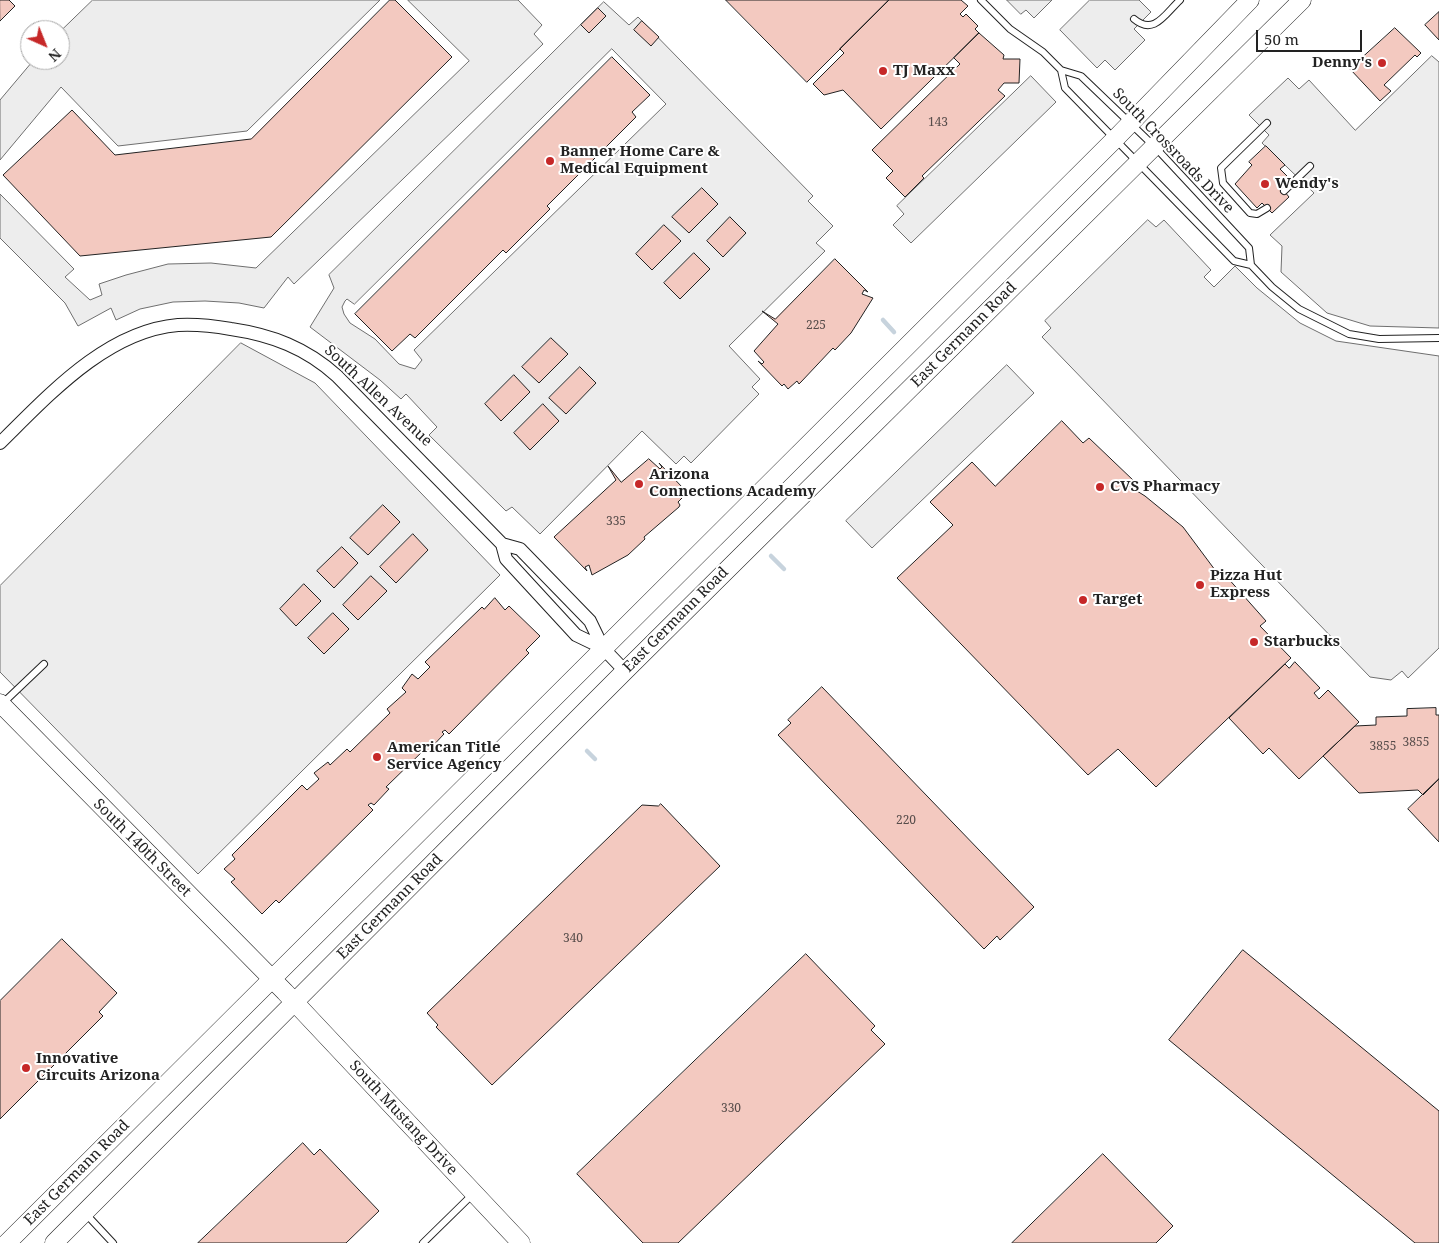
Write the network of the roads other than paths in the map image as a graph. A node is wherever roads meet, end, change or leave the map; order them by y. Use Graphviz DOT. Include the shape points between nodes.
graph roads {
  1 [pos="981,0"];
  2 [pos="1180,0"];
  3 [pos="1250,0"];
  4 [pos="1302,0"];
  5 [pos="1134,20"];
  6 [pos="1061,70"];
  7 [pos="1131,122"];
  8 [pos="1267,123"];
  9 [pos="1116,138"];
  10 [pos="1155,146"];
  11 [pos="1139,162"];
  12 [pos="1310,166"];
  13 [pos="1284,191"];
  14 [pos="1267,208"];
  15 [pos="1251,265"];
  16 [pos="1439,338"];
  17 [pos="0,443"];
  18 [pos="502,544"];
  19 [pos="603,648"];
  20 [pos="44,664"];
  21 [pos="624,671"];
  22 [pos="1,704"];
  23 [pos="272,979"];
  24 [pos="290,998"];
  25 [pos="473,1194"];
  26 [pos="84,1212"];
  27 [pos="7,1243"];
  28 [pos="54,1243"];
  29 [pos="113,1243"];
  30 [pos="423,1243"];
  31 [pos="521,1243"];
  1 -- 6 [label="lane, South Crossroads Drive" via="1010,29"];
  2 -- 5 [label="lane" via="1149,27"];
  3 -- 7 [label="main road, East Germann Road"];
  4 -- 10 [label="main road, East Germann Road"];
  6 -- 7 [label="lane, South Crossroads Drive" via="1081,76"];
  6 -- 9 [label="lane, South Crossroads Drive" via="1065,88"];
  7 -- 9 [label="main road, East Germann Road"];
  7 -- 10 [label="lane, South Crossroads Drive"];
  8 -- 14 [label="lane" via="1224,164 1221,174 1222,183 1250,212 1257,214"];
  9 -- 11 [label="lane, South Crossroads Drive"];
  9 -- 19 [label="main road, East Germann Road"];
  10 -- 11 [label="main road, East Germann Road"];
  10 -- 15 [label="lane, South Crossroads Drive" via="1249,248"];
  11 -- 15 [label="lane, South Crossroads Drive" via="1234,261"];
  11 -- 21 [label="main road, East Germann Road"];
  12 -- 13 [label="lane"];
  15 -- 16 [label="lane, South Crossroads Drive" via="1299,309 1349,334 1379,339"];
  17 -- 18 [label="street, South Allen Avenue" via="65,379 122,343 177,325 248,331 288,342 324,364"];
  18 -- 19 [label="street, South Allen Avenue" via="506,559 576,634"];
  18 -- 19 [label="street, South Allen Avenue" via="520,549 590,621"];
  19 -- 21 [label="street, South Allen Avenue"];
  19 -- 23 [label="main road, East Germann Road"];
  20 -- 22 [label="lane"];
  21 -- 24 [label="main road, East Germann Road"];
  22 -- 23 [label="main road, South 140th Street"];
  23 -- 24 [label="main road, South 140th Street"];
  23 -- 27 [label="main road, East Germann Road"];
  24 -- 25 [label="main road, South Mustang Drive"];
  24 -- 26 [label="main road, East Germann Road"];
  25 -- 30 [label="lane"];
  25 -- 31 [label="main road, South Mustang Drive"];
  26 -- 28 [label="main road, East Germann Road"];
  26 -- 29 [label="lane"];
}
